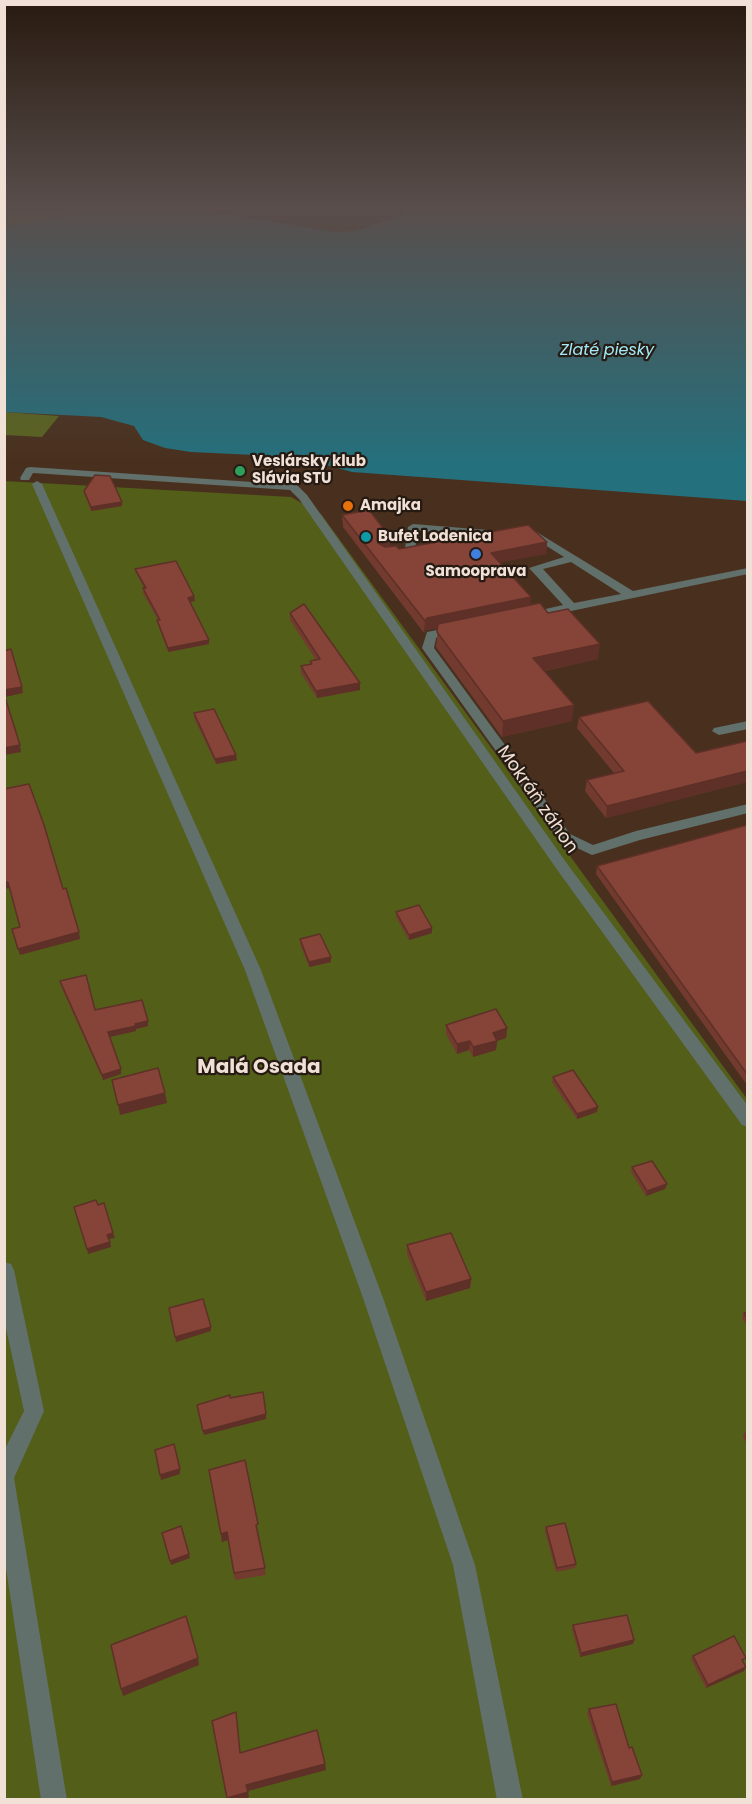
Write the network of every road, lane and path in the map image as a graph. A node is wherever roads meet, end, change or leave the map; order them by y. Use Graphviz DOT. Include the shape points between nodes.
graph roads {
  1 [pos="522,526"];
  2 [pos="444,542"];
  3 [pos="394,552"];
  4 [pos="573,558"];
  5 [pos="747,571"];
  6 [pos="631,595"];
  7 [pos="571,607"];
  8 [pos="513,619"];
  9 [pos="466,628"];
  10 [pos="747,724"];
  11 [pos="719,731"];
  12 [pos="747,808"];
  13 [pos="747,1120"];
  14 [pos="4,1269"];
  15 [pos="4,1475"];
  16 [pos="4,1480"];
  17 [pos="54,1800"];
  18 [pos="510,1800"];
  1 -- 4 [label="street"];
  2 -- 3 [label="street" via="494,532 413,527 416,548"];
  4 -- 6 [label="street"];
  4 -- 7 [label="street" via="535,568"];
  5 -- 6 [label="street"];
  6 -- 7 [label="street"];
  7 -- 8 [label="street"];
  9 -- 12 [label="street" via="431,635 428,648 566,837 592,850"];
  10 -- 11 [label="street"];
  13 -- 18 [label="street, Mokráň záhon" via="293,487 30,470 31,481 253,970 373,1298 464,1565"];
  14 -- 15 [label="street" via="34,1411"];
  16 -- 17 [label="street"];
}
